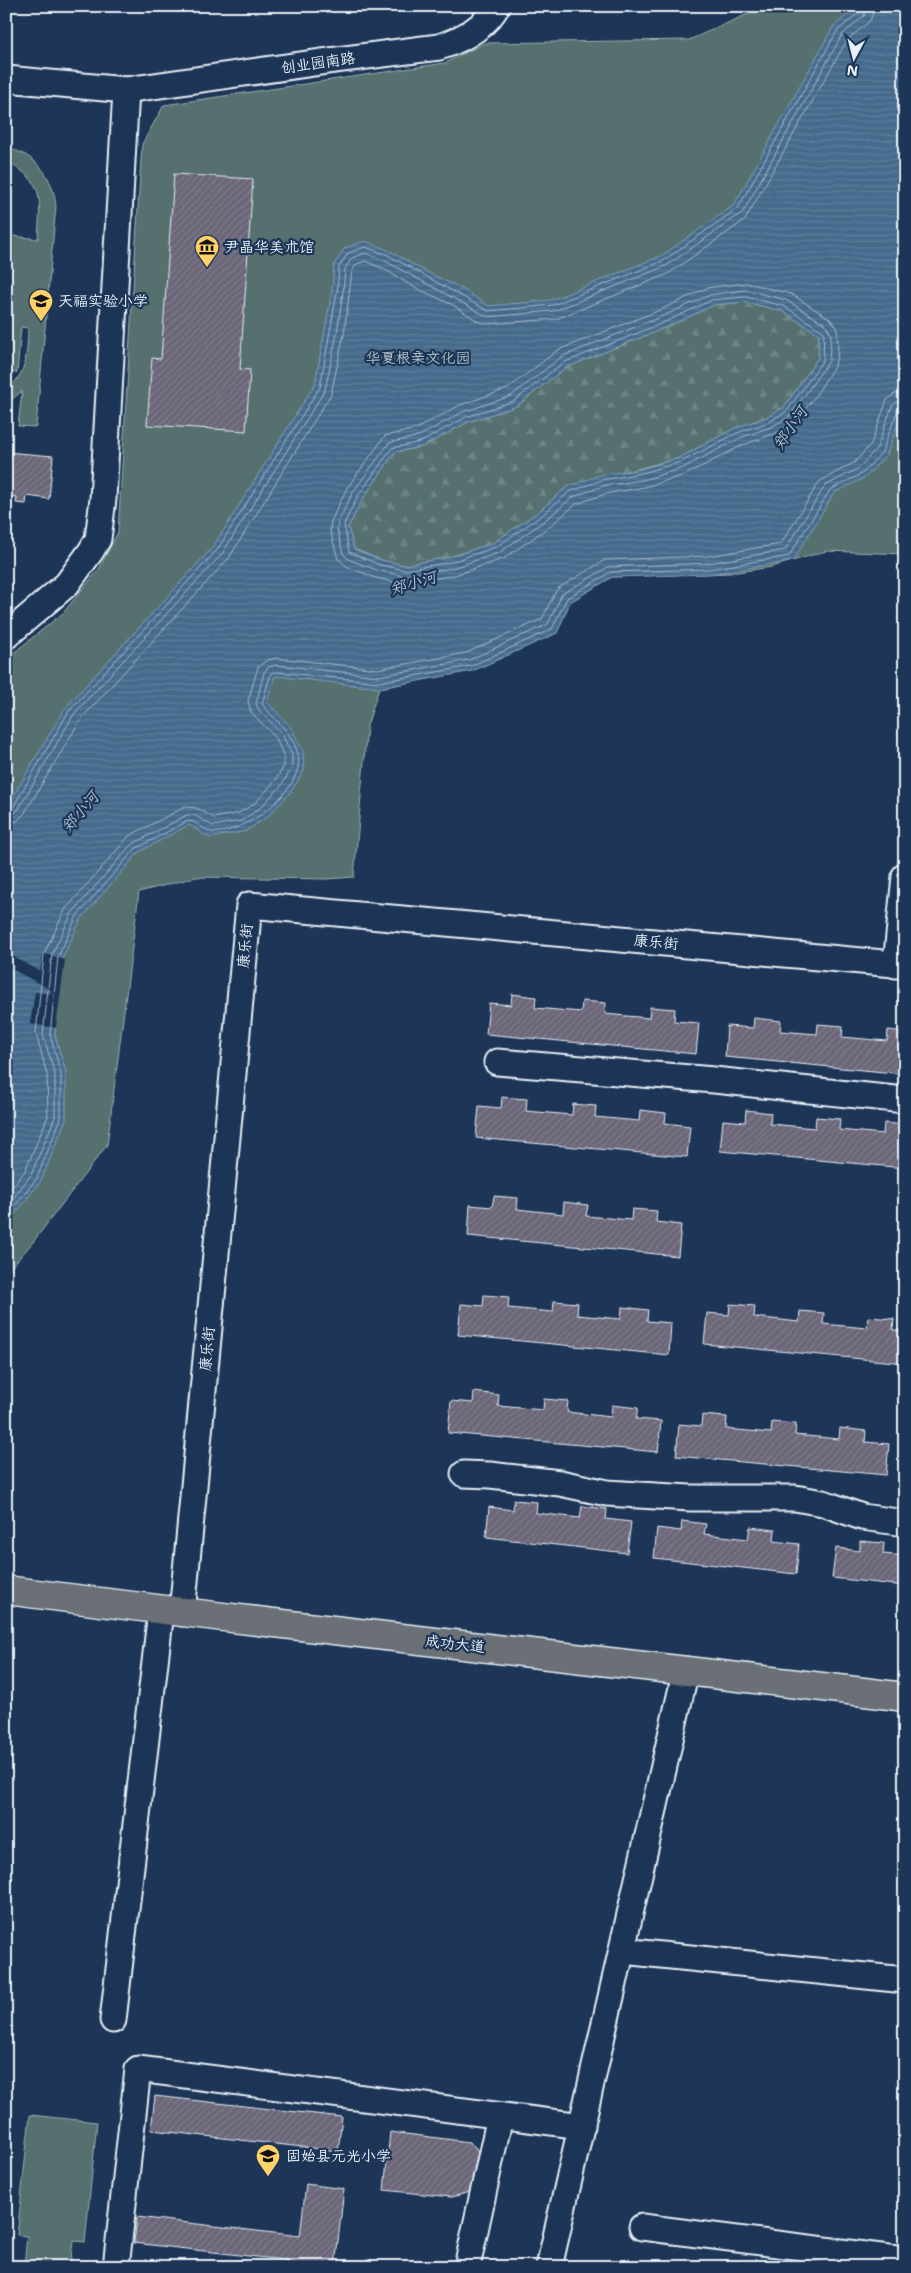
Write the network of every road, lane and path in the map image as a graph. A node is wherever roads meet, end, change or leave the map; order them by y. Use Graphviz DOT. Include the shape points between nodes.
graph roads {
  1 [pos="497,6"];
  2 [pos="6,79"];
  3 [pos="126,90"];
  4 [pos="6,636"];
  5 [pos="905,876"];
  6 [pos="900,965"];
  7 [pos="497,1062"];
  8 [pos="905,1100"];
  9 [pos="464,1474"];
  10 [pos="905,1523"];
  11 [pos="6,1590"];
  12 [pos="172,1612"];
  13 [pos="686,1670"];
  14 [pos="905,1697"];
  15 [pos="622,1951"];
  16 [pos="905,1980"];
  17 [pos="113,2020"];
  18 [pos="500,2116"];
  19 [pos="582,2126"];
  20 [pos="642,2227"];
  21 [pos="779,2256"];
  22 [pos="905,2260"];
  23 [pos="116,2267"];
  24 [pos="468,2267"];
  25 [pos="549,2267"];
  1 -- 3 [label="street, 创业园南路" via="478,28 453,43 439,47"];
  2 -- 3 [label="street, 创业园南路"];
  3 -- 4 [label="street" via="98,539 67,584"];
  5 -- 6 [label="street"];
  6 -- 12 [label="street, 康乐街" via="249,905"];
  7 -- 8 [label="street"];
  9 -- 10 [label="street" via="560,1483 607,1493 690,1498 795,1498 862,1517"];
  11 -- 12 [label="main road, 成功大道"];
  12 -- 13 [label="main road, 成功大道"];
  12 -- 17 [label="street"];
  13 -- 14 [label="main road, 成功大道"];
  13 -- 15 [label="street"];
  15 -- 16 [label="street"];
  15 -- 19 [label="street"];
  18 -- 19 [label="street"];
  18 -- 23 [label="street" via="138,2069"];
  18 -- 24 [label="street"];
  19 -- 25 [label="street"];
  20 -- 21 [label="street"];
  21 -- 22 [label="street"];
}
